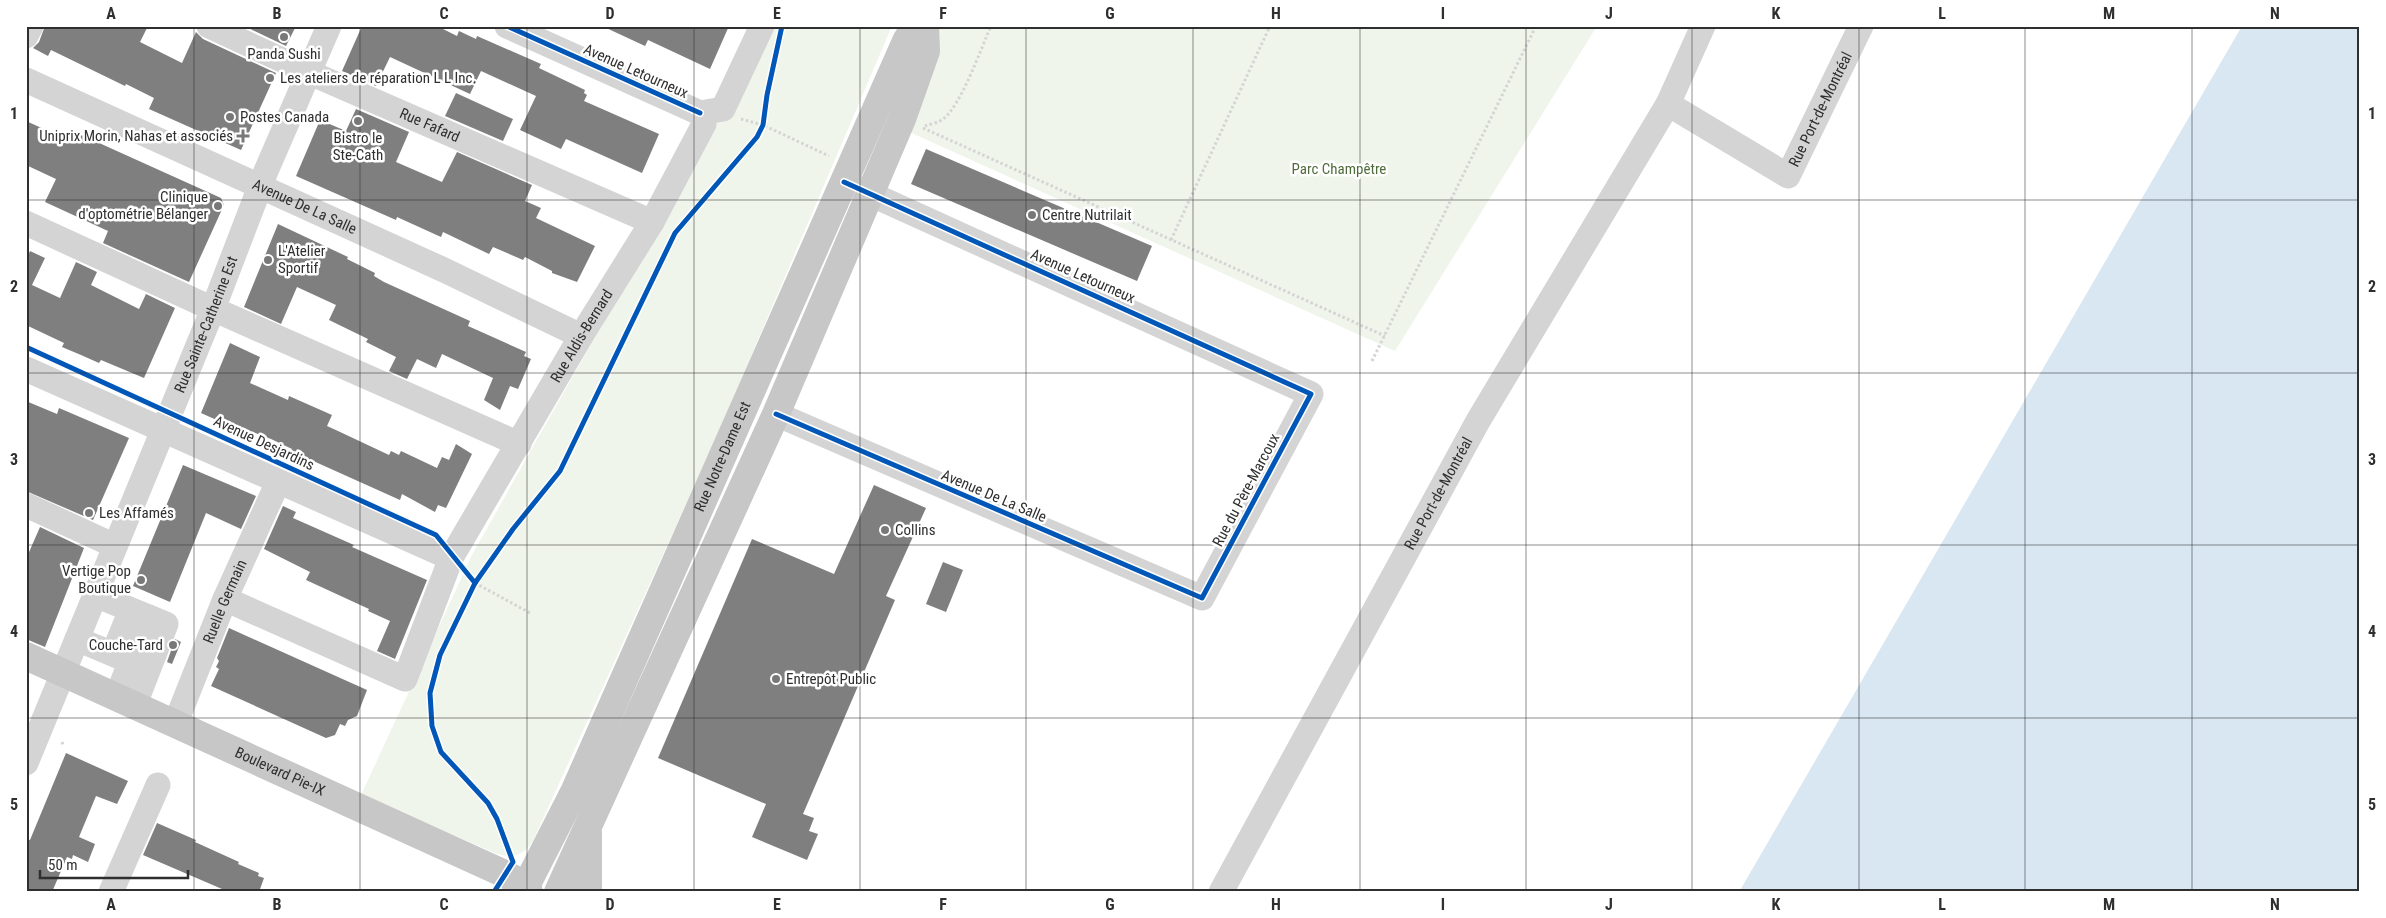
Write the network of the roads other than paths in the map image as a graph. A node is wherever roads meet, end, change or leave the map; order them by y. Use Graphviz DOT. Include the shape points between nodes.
graph roads {
  1 [pos="30,26"];
  2 [pos="210,26"];
  3 [pos="329,26"];
  4 [pos="507,26"];
  5 [pos="762,26"];
  6 [pos="925,26"];
  7 [pos="1702,26"];
  8 [pos="1862,26"];
  9 [pos="26,36"];
  10 [pos="308,72"];
  11 [pos="26,80"];
  12 [pos="1668,104"];
  13 [pos="700,113"];
  14 [pos="840,170"];
  15 [pos="260,187"];
  16 [pos="869,193"];
  17 [pos="652,222"];
  18 [pos="26,223"];
  19 [pos="213,309"];
  20 [pos="582,336"];
  21 [pos="26,369"];
  22 [pos="1311,394"];
  23 [pos="776,414"];
  24 [pos="162,431"];
  25 [pos="519,444"];
  26 [pos="278,482"];
  27 [pos="26,505"];
  28 [pos="115,546"];
  29 [pos="453,558"];
  30 [pos="95,595"];
  31 [pos="1202,598"];
  32 [pos="225,599"];
  33 [pos="77,639"];
  34 [pos="26,656"];
  35 [pos="131,661"];
  36 [pos="26,675"];
  37 [pos="60,681"];
  38 [pos="126,700"];
  39 [pos="176,722"];
  40 [pos="26,763"];
  41 [pos="158,785"];
  42 [pos="588,825"];
  43 [pos="521,890"];
  44 [pos="111,892"];
  45 [pos="558,892"];
  46 [pos="588,892"];
  47 [pos="1221,892"];
  1 -- 9 [label="street"];
  2 -- 10 [label="street, Rue Fafard"];
  3 -- 10 [label="street, Rue Sainte-Catherine Est"];
  4 -- 13 [label="street, Avenue Letourneux"];
  5 -- 13 [label="street" via="723,109"];
  6 -- 14 [label="main road, Rue Notre-Dame Est" via="907,39"];
  6 -- 16 [label="main road, Rue Notre-Dame Est" via="926,51 902,119"];
  7 -- 12 [label="street, Rue Port-de-Montréal"];
  8 -- 12 [label="street, Rue Port-de-Montréal" via="1788,176"];
  10 -- 15 [label="street, Rue Sainte-Catherine Est"];
  10 -- 17 [label="street, Rue Fafard"];
  11 -- 15 [label="street, Avenue De La Salle"];
  12 -- 47 [label="street, Rue Port-de-Montréal" via="1478,421"];
  13 -- 17 [label="street, Rue Aldis-Bernard" via="704,124"];
  14 -- 16 [label="street, Avenue Letourneux"];
  14 -- 43 [label="main road, Rue Notre-Dame Est" via="575,790"];
  15 -- 19 [label="street, Rue Sainte-Catherine Est"];
  15 -- 20 [label="street, Avenue De La Salle"];
  16 -- 22 [label="street, Avenue Letourneux"];
  16 -- 23 [label="main road, Rue Notre-Dame Est"];
  17 -- 20 [label="street, Rue Aldis-Bernard"];
  18 -- 19 [label="street"];
  19 -- 24 [label="street, Rue Sainte-Catherine Est"];
  19 -- 25 [label="street"];
  20 -- 25 [label="street, Rue Aldis-Bernard"];
  21 -- 24 [label="street, Avenue Desjardins"];
  22 -- 31 [label="street, Rue du Père-Marcoux"];
  23 -- 31 [label="street, Avenue De La Salle"];
  23 -- 42 [label="main road, Rue Notre-Dame Est"];
  24 -- 26 [label="street, Avenue Desjardins"];
  24 -- 28 [label="street, Rue Sainte-Catherine Est"];
  25 -- 29 [label="street, Rue Aldis-Bernard"];
  26 -- 29 [label="street, Avenue Desjardins"];
  26 -- 32 [label="street, Ruelle Germain"];
  27 -- 28 [label="street"];
  28 -- 30 [label="street, Rue Sainte-Catherine Est"];
  29 -- 32 [label="street, Rue Aldis-Bernard" via="405,679"];
  30 -- 33 [label="street, Rue Sainte-Catherine Est"];
  30 -- 35 [label="street" via="139,613"];
  32 -- 39 [label="street, Ruelle Germain"];
  33 -- 35 [label="street"];
  33 -- 37 [label="street, Rue Sainte-Catherine Est"];
  34 -- 37 [label="main road, Boulevard Pie-IX"];
  35 -- 38 [label="street"];
  36 -- 37 [label="main road, Boulevard Pie-IX"];
  37 -- 38 [label="main road, Boulevard Pie-IX"];
  37 -- 40 [label="street, Rue Sainte-Catherine Est"];
  37 -- 43 [label="main road, Boulevard Pie-IX"];
  38 -- 39 [label="main road, Boulevard Pie-IX"];
  39 -- 43 [label="main road, Boulevard Pie-IX" via="505,874"];
  41 -- 44 [label="street"];
  42 -- 45 [label="main road, Rue Notre-Dame Est"];
  42 -- 46 [label="main road"];
}
